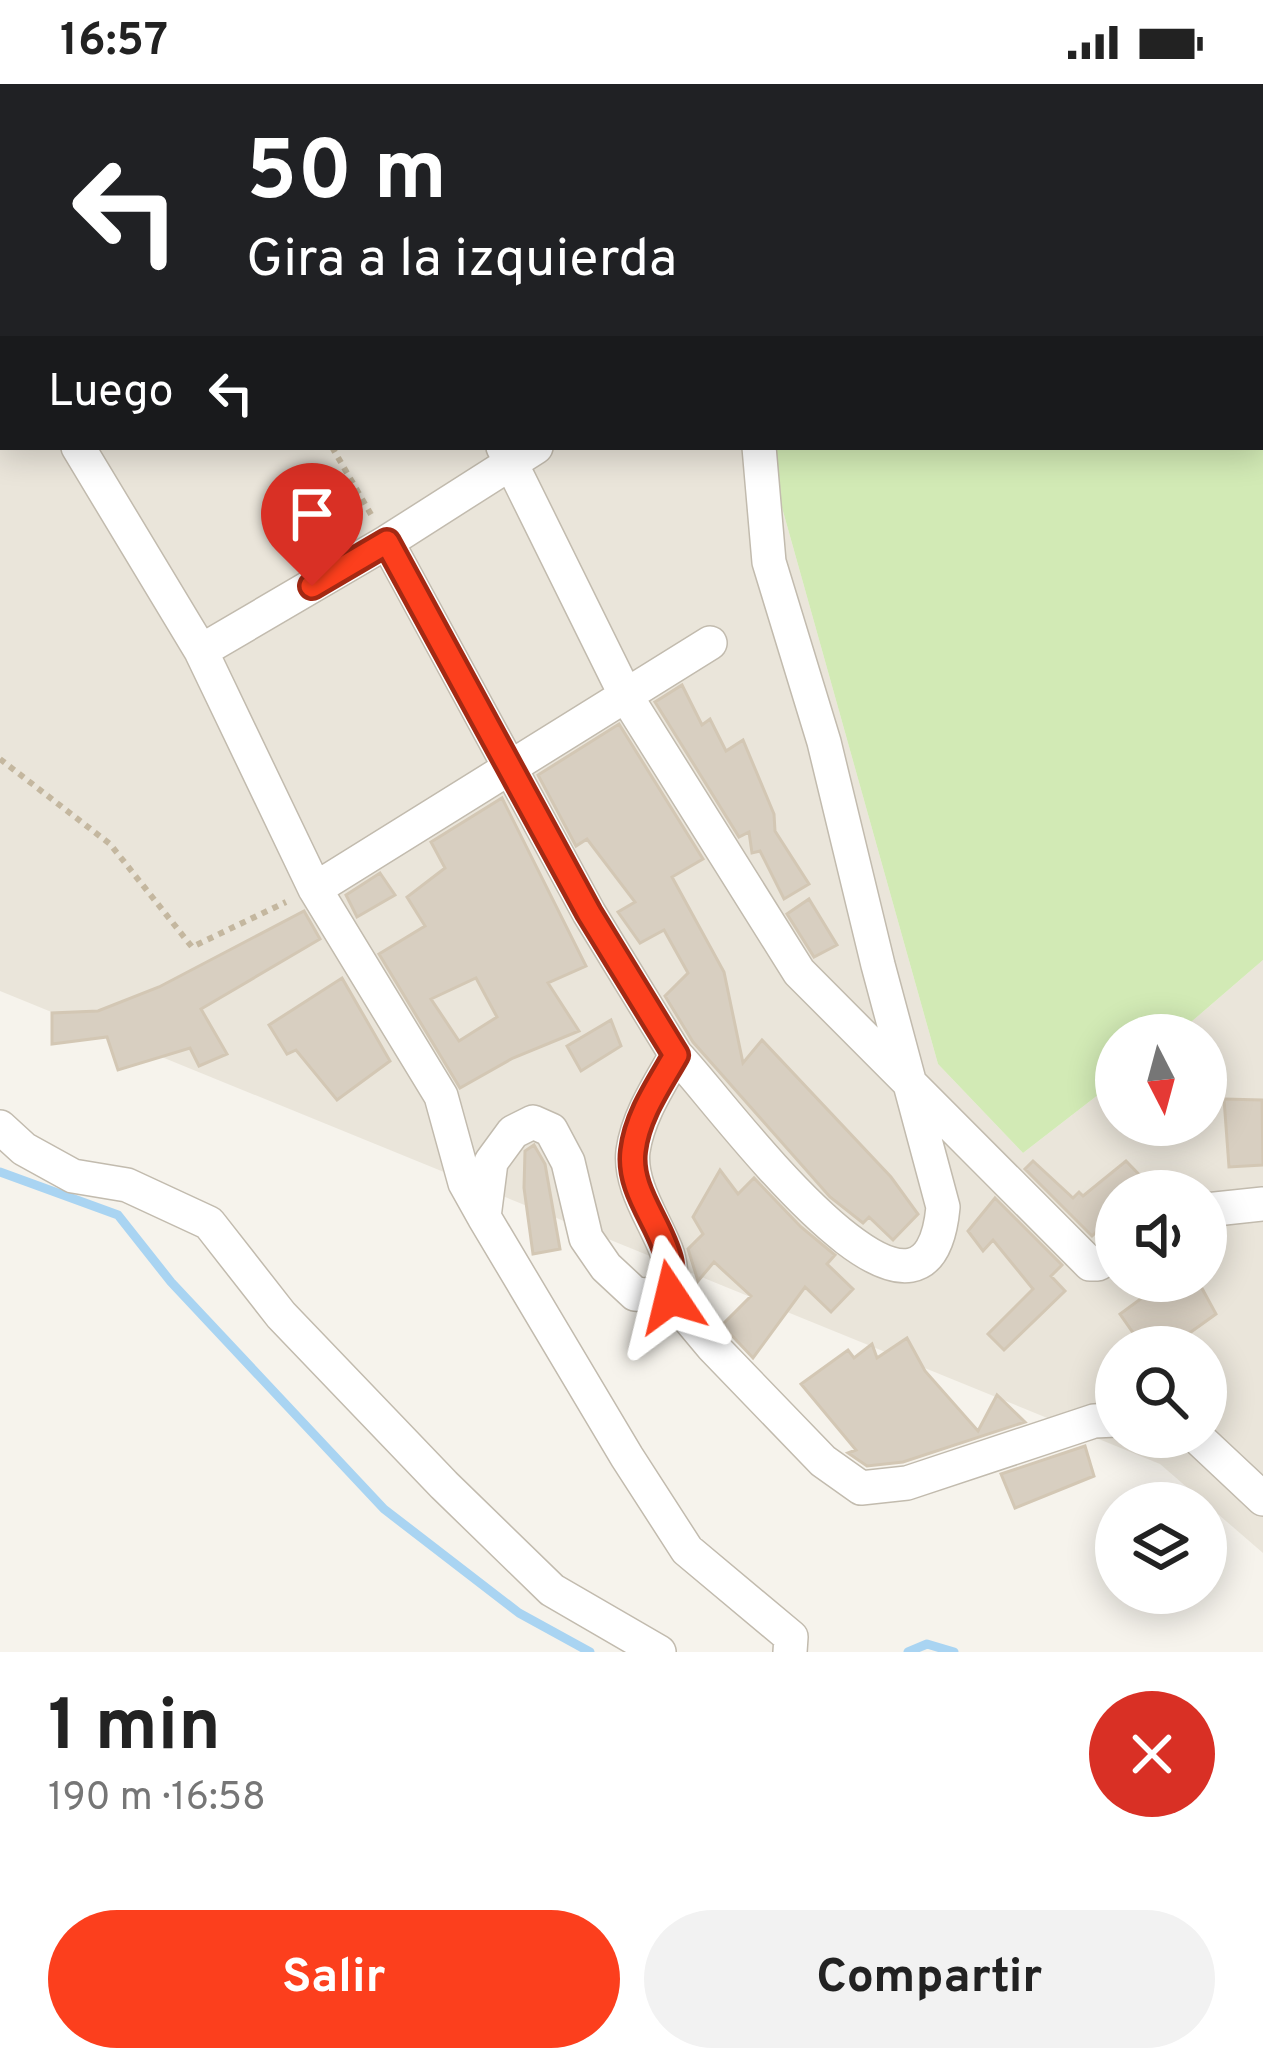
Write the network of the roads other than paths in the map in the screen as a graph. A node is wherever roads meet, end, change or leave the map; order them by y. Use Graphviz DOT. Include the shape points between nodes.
graph roads {
  1 [pos="80,450"];
  2 [pos="759,450"];
  3 [pos="517,452"];
  4 [pos="387,542"];
  5 [pos="710,643"];
  6 [pos="201,651"];
  7 [pos="626,696"];
  8 [pos="508,766"];
  9 [pos="315,889"];
  10 [pos="676,1055"];
  11 [pos="908,1082"];
  12 [pos="0,1127"];
  13 [pos="1263,1204"];
  14 [pos="1227,1208"];
  15 [pos="484,1217"];
  16 [pos="1095,1264"];
  17 [pos="671,1297"];
  18 [pos="1095,1421"];
  19 [pos="1220,1458"];
  20 [pos="1263,1498"];
  21 [pos="659,1652"];
  22 [pos="790,1652"];
  1 -- 6 [label="street"];
  2 -- 11 [label="street" via="769,562 824,742"];
  3 -- 4 [label="street"];
  3 -- 7 [label="street"];
  4 -- 6 [label="street"];
  4 -- 8 [label="street"];
  5 -- 7 [label="street"];
  6 -- 9 [label="street"];
  7 -- 8 [label="street"];
  7 -- 11 [label="street" via="799,972"];
  8 -- 9 [label="street"];
  8 -- 10 [label="street"];
  9 -- 15 [label="street" via="442,1096 465,1183"];
  10 -- 11 [label="street" via="838,1234 881,1262 901,1264 929,1254 943,1207"];
  10 -- 17 [label="street" via="643,1114 633,1152 668,1254"];
  11 -- 16 [label="street"];
  12 -- 21 [label="street" via="74,1176 128,1185 209,1223 281,1315 552,1590"];
  13 -- 14 [label="street"];
  15 -- 17 [label="street" via="491,1162 513,1132 542,1124 568,1162 586,1238 606,1267 635,1294"];
  15 -- 22 [label="street" via="687,1550 791,1637"];
  17 -- 18 [label="street" via="824,1461 861,1488 907,1483"];
  19 -- 20 [label="street"];
}
